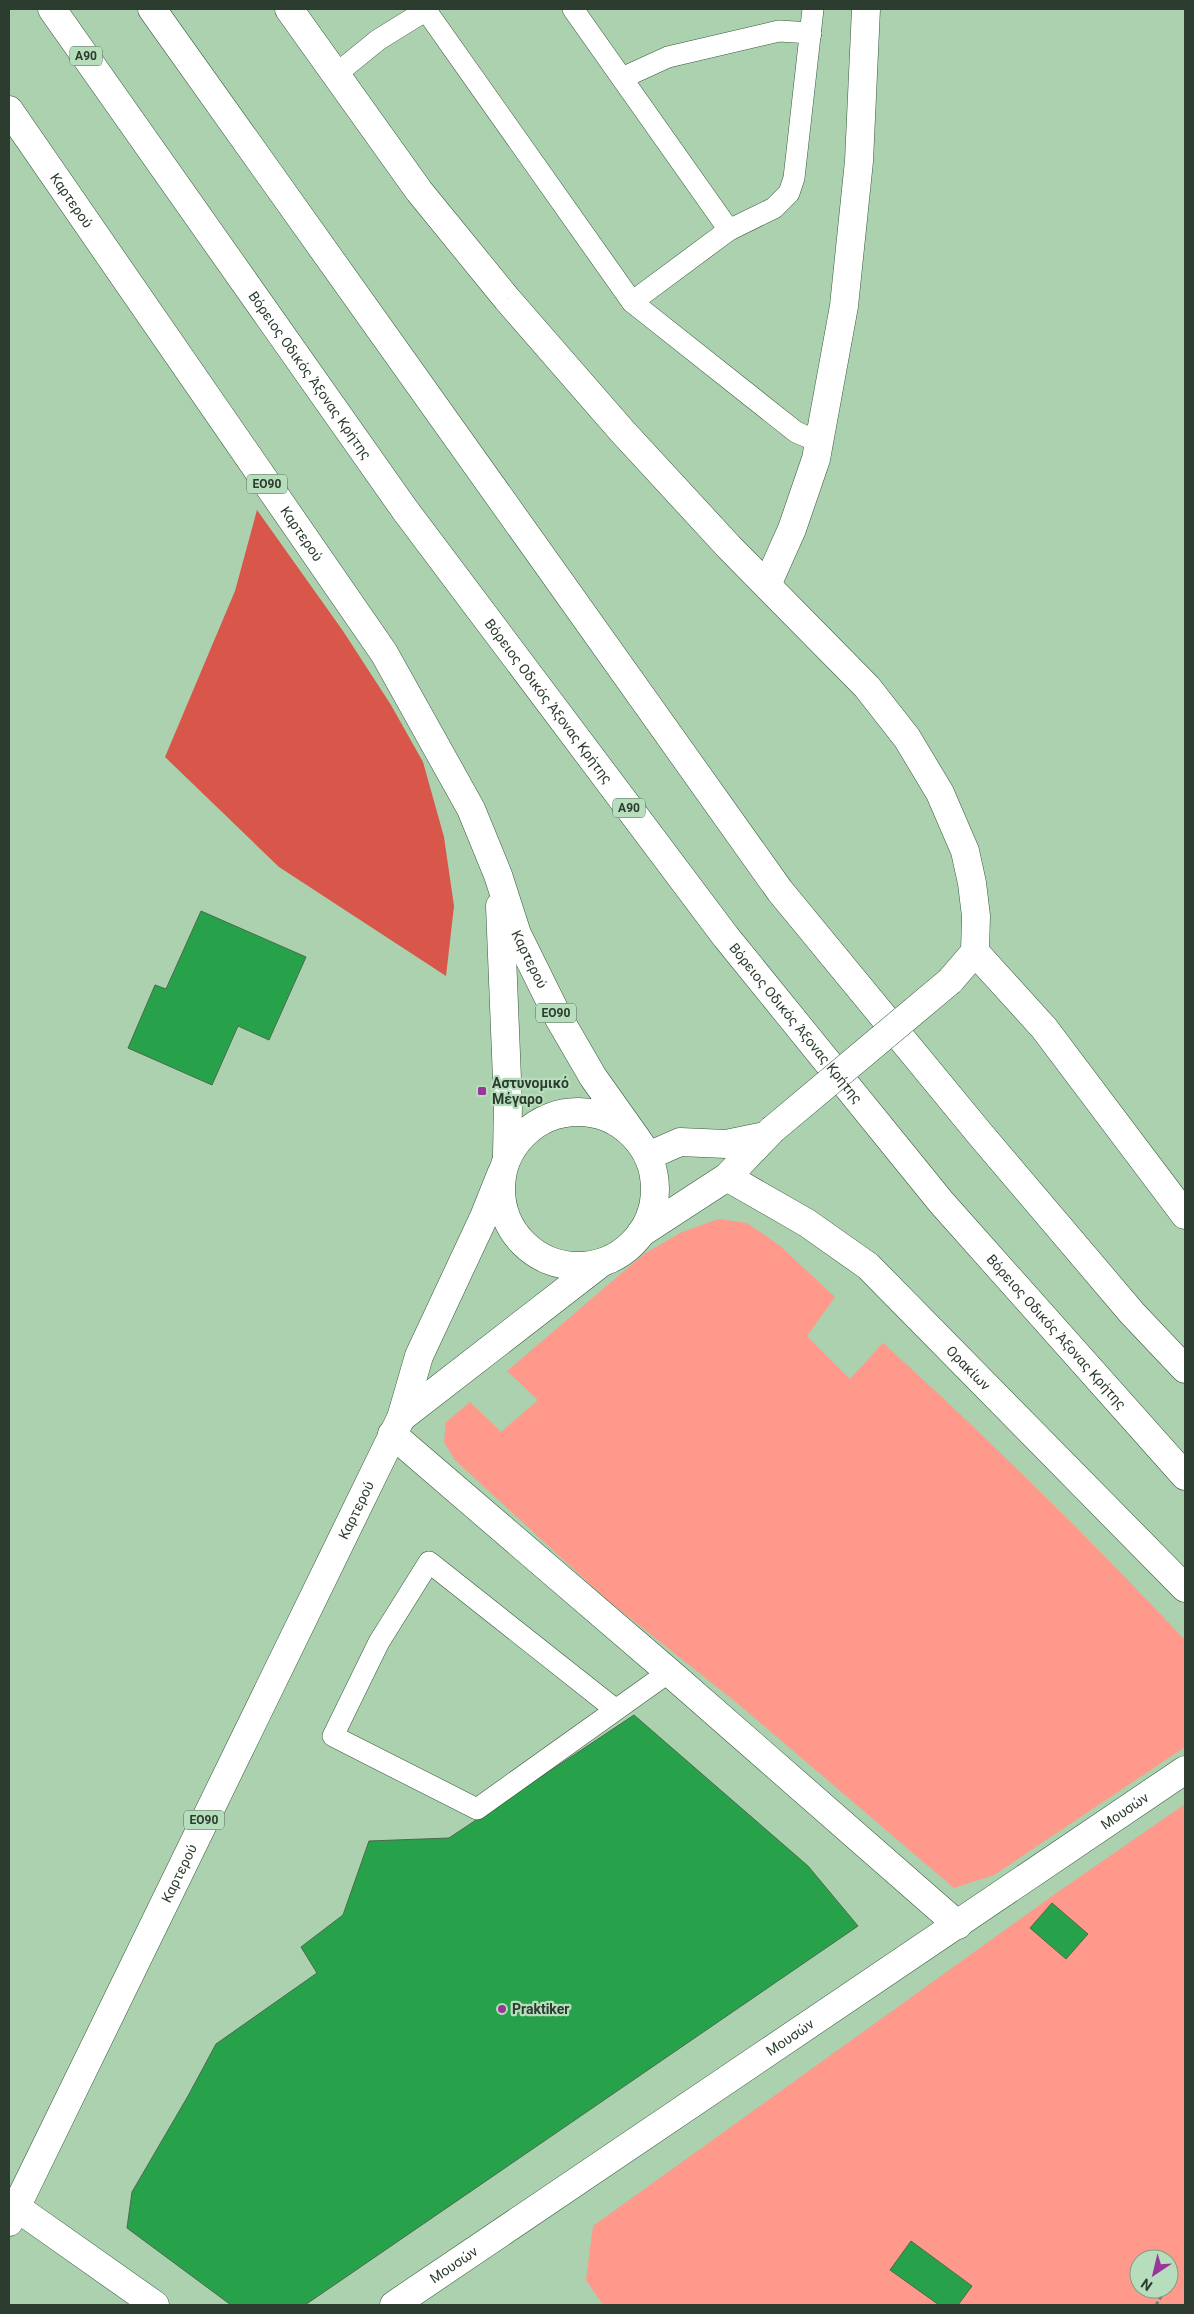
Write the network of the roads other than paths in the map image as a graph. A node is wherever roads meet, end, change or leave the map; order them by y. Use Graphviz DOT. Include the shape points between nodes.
graph roads {
  1 [pos="52,9"];
  2 [pos="152,9"];
  3 [pos="289,9"];
  4 [pos="427,9"];
  5 [pos="573,9"];
  6 [pos="813,9"];
  7 [pos="866,9"];
  8 [pos="811,33"];
  9 [pos="336,75"];
  10 [pos="622,78"];
  11 [pos="9,110"];
  12 [pos="729,230"];
  13 [pos="632,302"];
  14 [pos="819,442"];
  15 [pos="767,585"];
  16 [pos="498,875"];
  17 [pos="975,952"];
  18 [pos="769,1133"];
  19 [pos="642,1148"];
  20 [pos="505,1164"];
  21 [pos="727,1177"];
  22 [pos="1185,1215"];
  23 [pos="641,1233"];
  24 [pos="602,1262"];
  25 [pos="1185,1369"];
  26 [pos="396,1426"];
  27 [pos="1185,1476"];
  28 [pos="1185,1588"];
  29 [pos="669,1672"];
  30 [pos="616,1710"];
  31 [pos="1185,1770"];
  32 [pos="958,1925"];
  33 [pos="12,2215"];
  34 [pos="154,2305"];
  35 [pos="394,2305"];
  1 -- 27 [label="main road, Βόρειος Οδικός Άξονας Κρήτης / Α90" via="405,510 726,937 941,1202"];
  2 -- 25 [label="main road" via="780,891 1005,1164 1132,1313"];
  3 -- 9 [label="main road"];
  4 -- 9 [label="lane" via="378,40"];
  4 -- 13 [label="lane"];
  5 -- 10 [label="lane"];
  6 -- 8 [label="lane"];
  7 -- 14 [label="main road" via="859,161 844,306"];
  8 -- 10 [label="lane" via="779,31 668,57"];
  8 -- 12 [label="lane" via="794,178 789,193 774,208"];
  9 -- 15 [label="main road" via="419,191 507,299 622,431"];
  10 -- 12 [label="lane"];
  11 -- 16 [label="main road, Καρτερού / ΕΟ90" via="384,653 471,809"];
  12 -- 13 [label="lane"];
  13 -- 14 [label="lane" via="796,432"];
  14 -- 15 [label="main road" via="805,496"];
  15 -- 17 [label="main road" via="888,711 926,768 965,851 976,916"];
  16 -- 19 [label="main road, Καρτερού / ΕΟ90" via="517,934 557,1015 593,1078"];
  16 -- 20 [label="main road, Καρτερού / ΕΟ90" via="508,1104"];
  17 -- 18 [label="main road, bridge" via="950,981"];
  17 -- 22 [label="main road" via="1044,1028"];
  18 -- 19 [label="main road" via="726,1144 680,1142"];
  18 -- 21 [label="main road"];
  19 -- 20 [label="main road, ΕΟ90" via="622,1126 606,1117 568,1112 532,1126 518,1138"];
  19 -- 23 [label="main road, ΕΟ90" via="654,1176 655,1196"];
  20 -- 24 [label="main road, ΕΟ90" via="500,1192 504,1213 526,1246 542,1258 561,1265"];
  20 -- 26 [label="main road, Καρτερού / ΕΟ90" via="484,1217 419,1356"];
  21 -- 23 [label="main road"];
  21 -- 28 [label="main road, Ορακίων" via="808,1223 868,1266"];
  23 -- 24 [label="main road, ΕΟ90" via="630,1246"];
  24 -- 26 [label="main road, Καρτερού / ΕΟ90"];
  26 -- 29 [label="main road"];
  26 -- 33 [label="main road, Καρτερού / ΕΟ90"];
  29 -- 30 [label="lane"];
  29 -- 32 [label="main road"];
  30 -- 30 [label="lane" via="429,1562 379,1642 333,1736 477,1809"];
  31 -- 32 [label="main road, Μουσών"];
  32 -- 35 [label="main road, Μουσών"];
  33 -- 34 [label="main road"];
}
